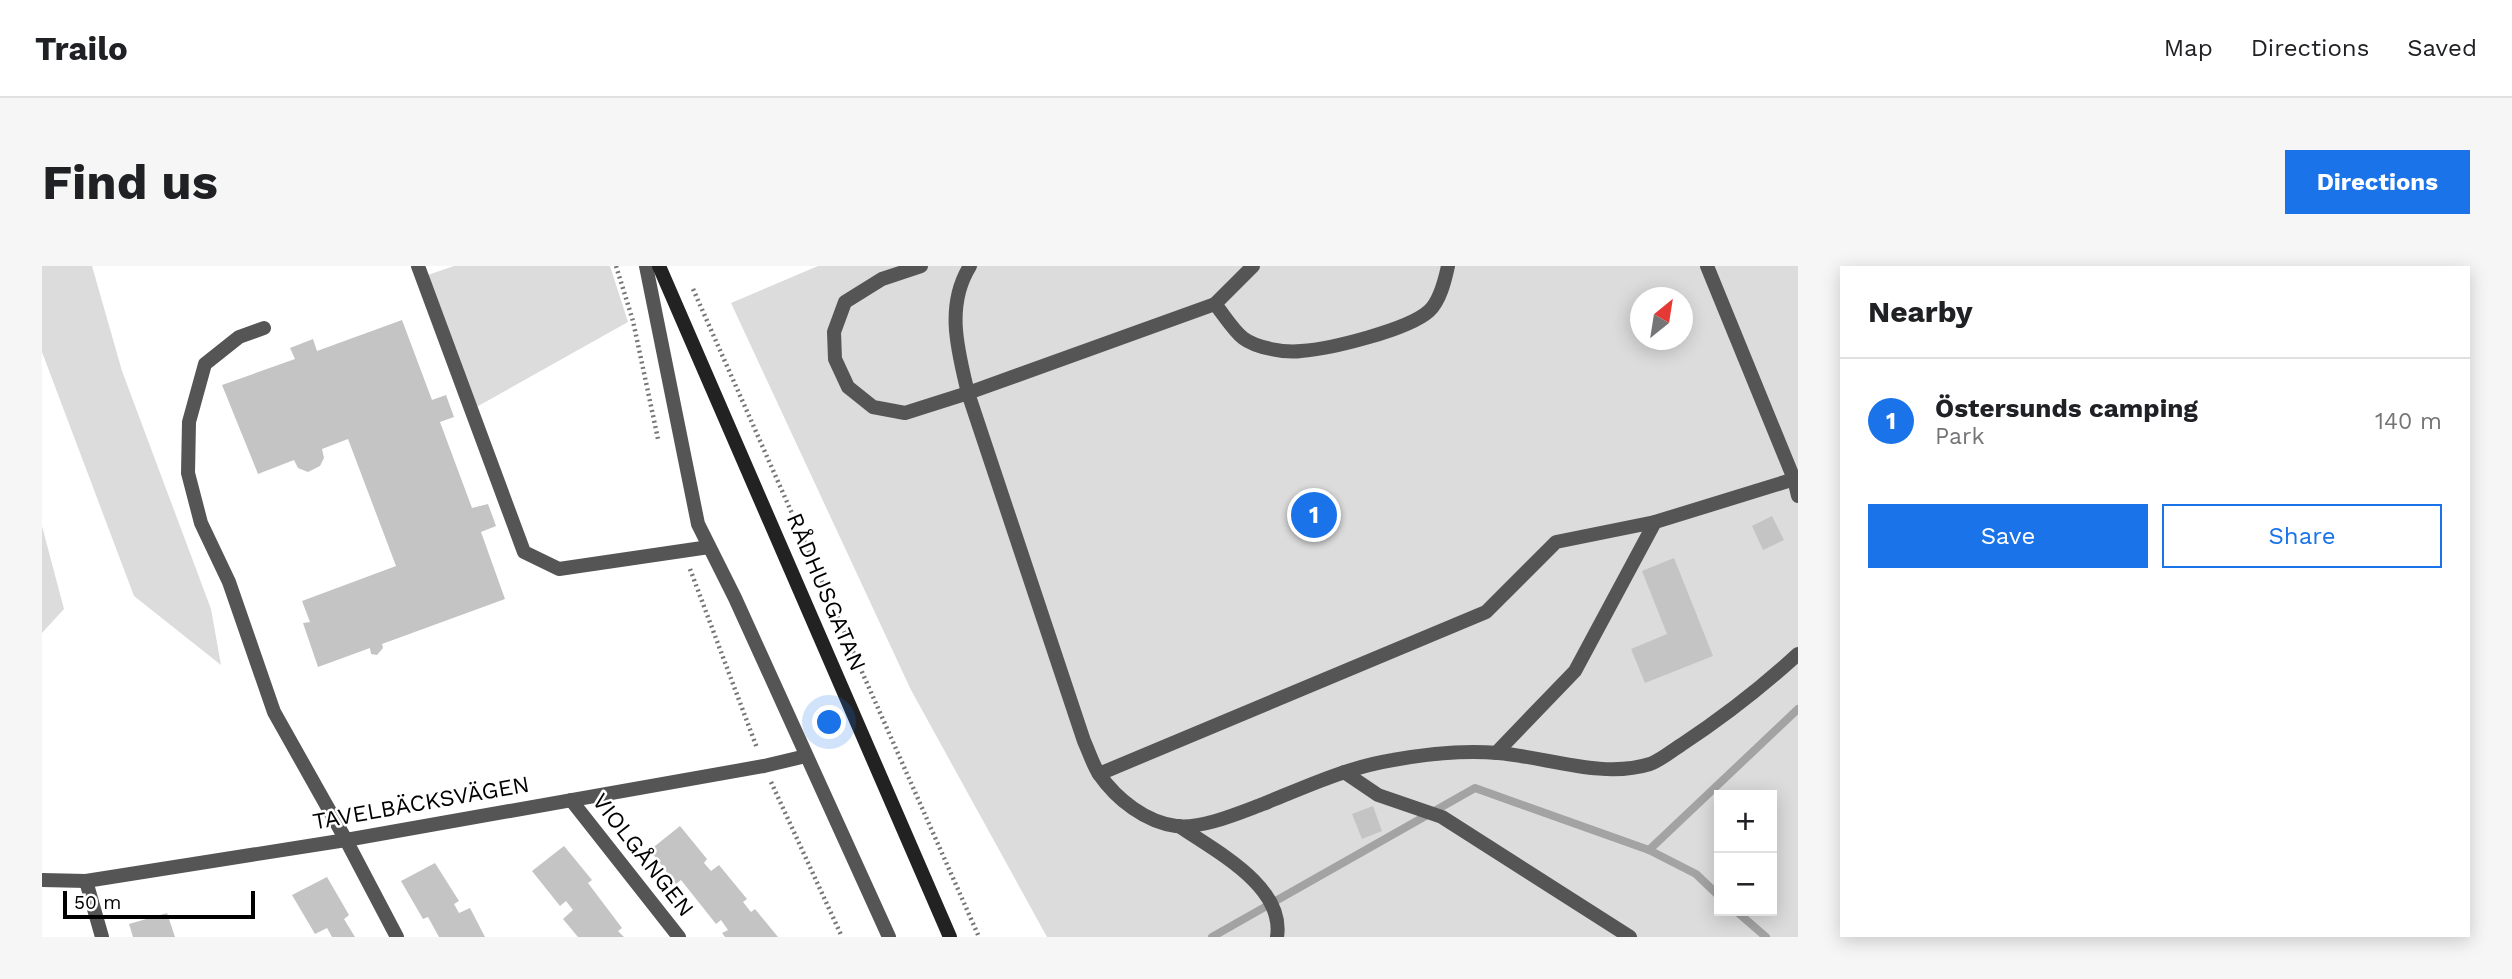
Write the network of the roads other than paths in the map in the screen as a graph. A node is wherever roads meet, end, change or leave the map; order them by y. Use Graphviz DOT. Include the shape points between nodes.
graph roads {
  1 [pos="418,266"];
  2 [pos="646,266"];
  3 [pos="659,266"];
  4 [pos="921,266"];
  5 [pos="970,266"];
  6 [pos="1253,266"];
  7 [pos="1448,266"];
  8 [pos="1707,266"];
  9 [pos="1215,304"];
  10 [pos="264,327"];
  11 [pos="968,393"];
  12 [pos="1796,479"];
  13 [pos="1798,496"];
  14 [pos="1655,522"];
  15 [pos="709,547"];
  16 [pos="1798,654"];
  17 [pos="1496,753"];
  18 [pos="806,756"];
  19 [pos="1343,772"];
  20 [pos="1099,774"];
  21 [pos="571,800"];
  22 [pos="1179,827"];
  23 [pos="346,840"];
  24 [pos="42,880"];
  25 [pos="86,880"];
  26 [pos="102,937"];
  27 [pos="397,937"];
  28 [pos="679,937"];
  29 [pos="889,937"];
  30 [pos="950,937"];
  31 [pos="1277,937"];
  32 [pos="1630,937"];
  1 -- 15 [label="street" via="524,552 559,569"];
  2 -- 15 [label="street" via="698,524"];
  3 -- 30 [label="main road, RÅDHUSGATAN"];
  4 -- 11 [label="street" via="882,279 845,302 834,332 835,359 848,387 873,407 905,413"];
  5 -- 11 [label="street" via="956,302 956,341"];
  6 -- 9 [label="street"];
  7 -- 9 [label="street" via="1430,310 1408,323 1299,352 1264,347 1243,338"];
  8 -- 12 [label="street"];
  9 -- 11 [label="street"];
  10 -- 23 [label="street" via="239,337 205,364 189,422 188,473 201,523 229,582 274,712"];
  11 -- 20 [label="street"];
  12 -- 13 [label="street"];
  12 -- 14 [label="street"];
  14 -- 17 [label="street" via="1575,671"];
  14 -- 20 [label="street" via="1556,542 1486,612"];
  15 -- 18 [label="street"];
  16 -- 17 [label="street" via="1727,712 1653,763 1627,769 1593,767"];
  17 -- 19 [label="street" via="1392,760"];
  18 -- 21 [label="street, TAVELBÄCKSVÄGEN"];
  18 -- 29 [label="street"];
  19 -- 22 [label="street" via="1236,814"];
  19 -- 32 [label="street" via="1378,795 1442,817"];
  20 -- 22 [label="street" via="1135,810"];
  21 -- 23 [label="street, TAVELBÄCKSVÄGEN"];
  21 -- 28 [label="street, VIOLGÅNGEN"];
  22 -- 31 [label="street" via="1240,867 1259,886 1275,910"];
  23 -- 25 [label="street, TAVELBÄCKSVÄGEN"];
  23 -- 27 [label="street"];
  24 -- 25 [label="street, TAVELBÄCKSVÄGEN"];
  25 -- 26 [label="street"];
}
